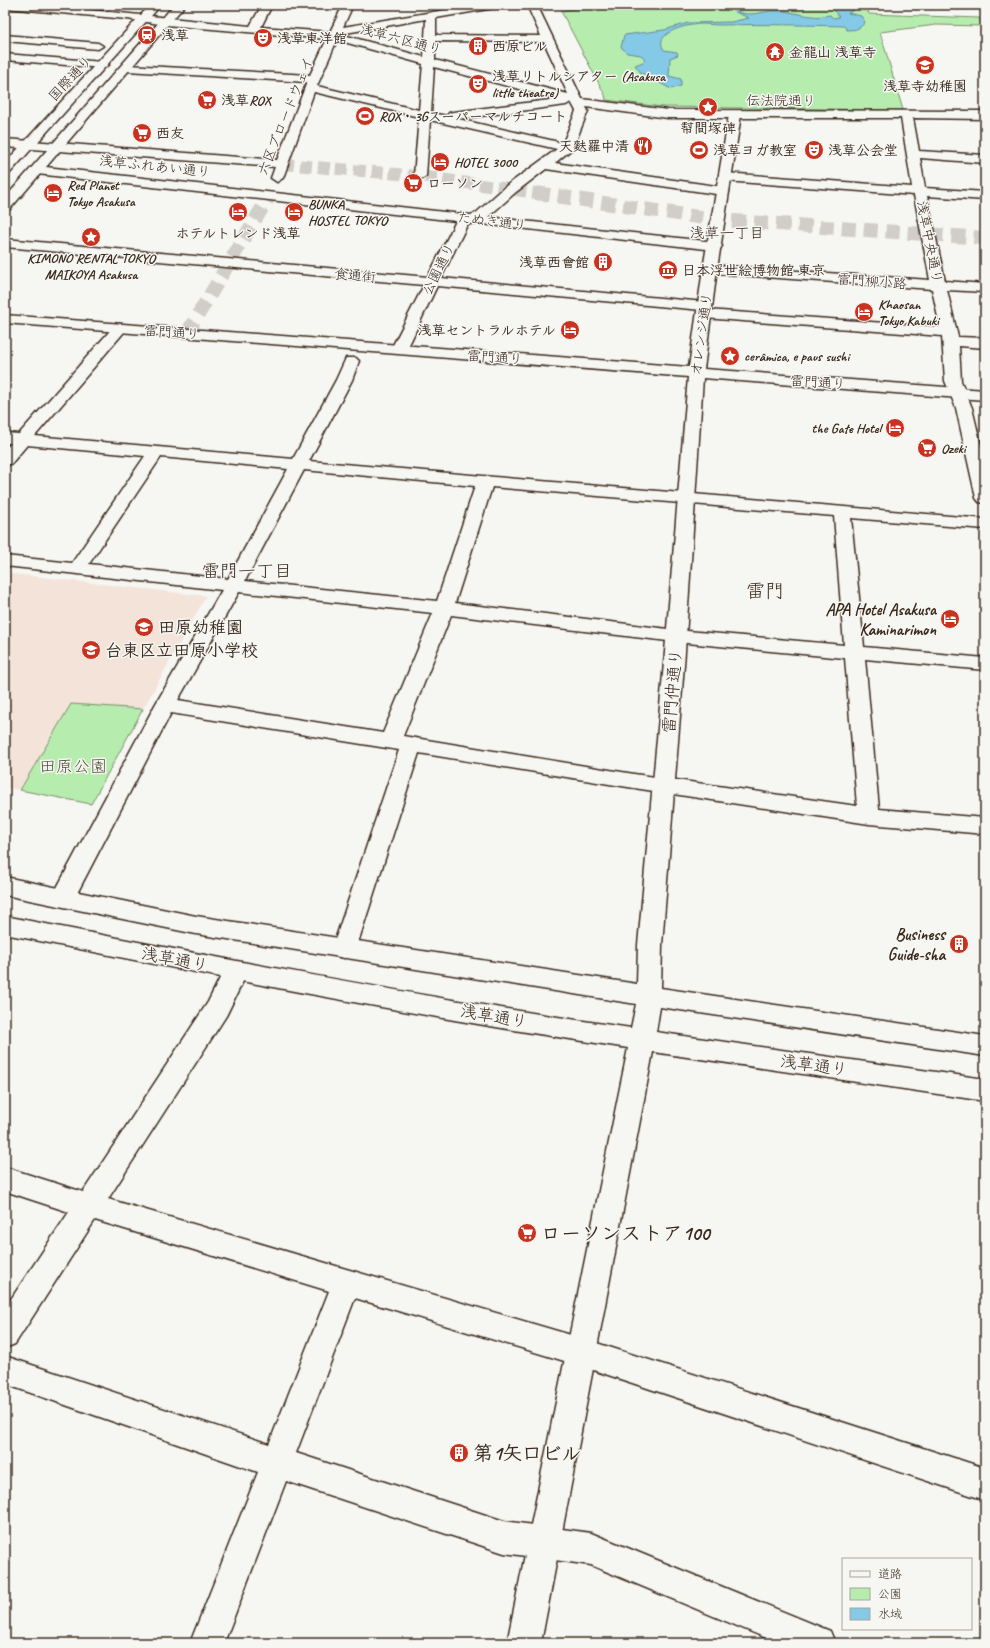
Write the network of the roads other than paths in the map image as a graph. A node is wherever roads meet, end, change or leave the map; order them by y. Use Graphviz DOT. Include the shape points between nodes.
graph roads {
  1 [pos="5,5"];
  2 [pos="156,5"];
  3 [pos="180,5"];
  4 [pos="267,5"];
  5 [pos="348,5"];
  6 [pos="494,5"];
  7 [pos="532,5"];
  8 [pos="39,6"];
  9 [pos="431,17"];
  10 [pos="144,19"];
  11 [pos="166,22"];
  12 [pos="254,29"];
  13 [pos="336,34"];
  14 [pos="5,38"];
  15 [pos="430,38"];
  16 [pos="548,39"];
  17 [pos="98,46"];
  18 [pos="5,57"];
  19 [pos="429,62"];
  20 [pos="103,65"];
  21 [pos="127,68"];
  22 [pos="313,83"];
  23 [pos="577,101"];
  24 [pos="426,115"];
  25 [pos="735,115"];
  26 [pos="985,115"];
  27 [pos="907,116"];
  28 [pos="439,118"];
  29 [pos="5,143"];
  30 [pos="28,145"];
  31 [pos="58,147"];
  32 [pos="566,148"];
  33 [pos="914,154"];
  34 [pos="985,159"];
  35 [pos="282,164"];
  36 [pos="543,165"];
  37 [pos="37,170"];
  38 [pos="5,171"];
  39 [pos="420,176"];
  40 [pos="724,184"];
  41 [pos="920,192"];
  42 [pos="270,195"];
  43 [pos="985,196"];
  44 [pos="5,206"];
  45 [pos="472,219"];
  46 [pos="5,244"];
  47 [pos="715,246"];
  48 [pos="710,269"];
  49 [pos="432,282"];
  50 [pos="939,285"];
  51 [pos="985,288"];
  52 [pos="704,310"];
  53 [pos="5,319"];
  54 [pos="120,328"];
  55 [pos="5,334"];
  56 [pos="950,337"];
  57 [pos="109,342"];
  58 [pos="985,343"];
  59 [pos="399,349"];
  60 [pos="312,358"];
  61 [pos="695,380"];
  62 [pos="956,392"];
  63 [pos="985,395"];
  64 [pos="964,408"];
  65 [pos="985,409"];
  66 [pos="5,438"];
  67 [pos="23,440"];
  68 [pos="157,451"];
  69 [pos="5,460"];
  70 [pos="298,465"];
  71 [pos="485,482"];
  72 [pos="686,498"];
  73 [pos="985,498"];
  74 [pos="842,512"];
  75 [pos="985,524"];
  76 [pos="5,561"];
  77 [pos="77,569"];
  78 [pos="234,585"];
  79 [pos="444,608"];
  80 [pos="676,636"];
  81 [pos="854,653"];
  82 [pos="985,664"];
  83 [pos="165,705"];
  84 [pos="390,742"];
  85 [pos="411,746"];
  86 [pos="664,785"];
  87 [pos="869,816"];
  88 [pos="985,826"];
  89 [pos="5,886"];
  90 [pos="64,897"];
  91 [pos="5,925"];
  92 [pos="344,949"];
  93 [pos="236,972"];
  94 [pos="649,996"];
  95 [pos="643,1039"];
  96 [pos="985,1046"];
  97 [pos="985,1090"];
  98 [pos="5,1179"];
  99 [pos="89,1206"];
  100 [pos="348,1282"];
  101 [pos="5,1334"];
  102 [pos="581,1352"];
  103 [pos="5,1370"];
  104 [pos="276,1462"];
  105 [pos="985,1484"];
  106 [pos="543,1543"];
  107 [pos="207,1643"];
  108 [pos="524,1643"];
  109 [pos="818,1643"];
  1 -- 8 [label="street, 浅草六区通り"];
  2 -- 10 [label="street, 国際通り"];
  3 -- 11 [label="street"];
  4 -- 12 [label="street"];
  5 -- 13 [label="street, 六区ブロードウェイ"];
  6 -- 9 [label="street"];
  7 -- 16 [label="street"];
  8 -- 10 [label="street, 浅草六区通り"];
  9 -- 13 [label="street"];
  9 -- 15 [label="street"];
  10 -- 11 [label="street, 浅草六区通り"];
  10 -- 20 [label="street, 国際通り"];
  11 -- 12 [label="street, 浅草六区通り"];
  11 -- 21 [label="street"];
  12 -- 13 [label="street, 浅草六区通り"];
  13 -- 19 [label="street, 浅草六区通り"];
  13 -- 22 [label="street, 六区ブロードウェイ"];
  14 -- 17 [label="street"];
  15 -- 16 [label="street"];
  15 -- 19 [label="street"];
  16 -- 23 [label="street"];
  18 -- 20 [label="street"];
  19 -- 23 [label="street, 浅草六区通り"];
  19 -- 24 [label="street"];
  20 -- 30 [label="street, 国際通り"];
  21 -- 22 [label="street"];
  21 -- 31 [label="street"];
  22 -- 24 [label="street"];
  22 -- 35 [label="street, 六区ブロードウェイ"];
  23 -- 25 [label="street, 伝法院通り" via="668,114"];
  23 -- 28 [label="street"];
  23 -- 32 [label="street" via="582,111"];
  24 -- 28 [label="street"];
  24 -- 39 [label="street"];
  25 -- 27 [label="street, 伝法院通り"];
  25 -- 40 [label="street, オレンジ通り"];
  26 -- 27 [label="street, 伝法院通り"];
  27 -- 33 [label="street, 浅草中央通り"];
  28 -- 32 [label="street"];
  29 -- 30 [label="street"];
  30 -- 31 [label="street"];
  30 -- 38 [label="street, 国際通り"];
  31 -- 35 [label="street"];
  31 -- 37 [label="street"];
  32 -- 36 [label="street, 公園通り"];
  33 -- 34 [label="street"];
  33 -- 41 [label="street, 浅草中央通り"];
  35 -- 42 [label="street, 六区ブロードウェイ"];
  36 -- 40 [label="street"];
  36 -- 45 [label="street, 公園通り" via="481,216"];
  37 -- 42 [label="street, 浅草ふれあい通り"];
  37 -- 44 [label="street"];
  40 -- 41 [label="street"];
  40 -- 47 [label="street, オレンジ通り"];
  41 -- 43 [label="street"];
  41 -- 50 [label="street, 浅草中央通り"];
  42 -- 45 [label="street, たぬき通り"];
  45 -- 47 [label="street, たぬき通り"];
  45 -- 49 [label="street, 公園通り" via="462,222"];
  46 -- 49 [label="street, 食通街"];
  47 -- 48 [label="street, オレンジ通り"];
  48 -- 50 [label="street, 雷門柳小路"];
  48 -- 52 [label="street, オレンジ通り"];
  49 -- 52 [label="street, 食通街"];
  49 -- 59 [label="street, 公園通り"];
  50 -- 51 [label="street, 雷門柳小路"];
  50 -- 56 [label="street, 浅草中央通り"];
  52 -- 56 [label="street, 食通街"];
  52 -- 61 [label="street, オレンジ通り"];
  53 -- 54 [label="street, 雷門通り"];
  54 -- 57 [label="street"];
  54 -- 59 [label="street, 雷門通り"];
  55 -- 57 [label="street, 雷門通り"];
  56 -- 58 [label="street, 食通街"];
  56 -- 62 [label="street, 浅草中央通り"];
  57 -- 60 [label="street, 雷門通り"];
  57 -- 67 [label="street"];
  59 -- 61 [label="street, 雷門通り"];
  61 -- 62 [label="street, 雷門通り"];
  61 -- 64 [label="street, 雷門通り"];
  61 -- 70 [label="street, 雷門通り" via="344,360 344,380"];
  61 -- 72 [label="street, 雷門仲通り"];
  62 -- 63 [label="street, 雷門通り"];
  62 -- 64 [label="street, 浅草中央通り"];
  64 -- 65 [label="street, 雷門通り"];
  64 -- 73 [label="street, 浅草中央通り"];
  66 -- 67 [label="street"];
  67 -- 68 [label="street"];
  67 -- 69 [label="street"];
  68 -- 70 [label="street"];
  68 -- 77 [label="street"];
  70 -- 71 [label="street"];
  70 -- 78 [label="street"];
  71 -- 72 [label="street"];
  71 -- 79 [label="street"];
  72 -- 74 [label="street"];
  72 -- 80 [label="street, 雷門仲通り"];
  74 -- 75 [label="street"];
  74 -- 81 [label="street"];
  76 -- 77 [label="street"];
  77 -- 78 [label="street"];
  78 -- 79 [label="street"];
  78 -- 83 [label="street"];
  79 -- 80 [label="street"];
  79 -- 84 [label="street"];
  80 -- 81 [label="street"];
  80 -- 86 [label="street, 雷門仲通り"];
  81 -- 82 [label="street"];
  81 -- 87 [label="street"];
  83 -- 84 [label="street"];
  83 -- 90 [label="street"];
  84 -- 85 [label="street"];
  85 -- 86 [label="street"];
  85 -- 92 [label="street"];
  86 -- 87 [label="street"];
  86 -- 94 [label="street, 雷門仲通り" via="650,944"];
  87 -- 88 [label="street"];
  89 -- 90 [label="street"];
  90 -- 92 [label="street" via="196,925"];
  91 -- 93 [label="street, 浅草通り"];
  92 -- 94 [label="street"];
  93 -- 95 [label="street, 浅草通り" via="568,1029"];
  93 -- 99 [label="street" via="217,1009"];
  94 -- 95 [label="street, 雷門仲通り"];
  94 -- 96 [label="street"];
  95 -- 97 [label="street, 浅草通り"];
  95 -- 102 [label="street, 雷門仲通り"];
  98 -- 99 [label="street"];
  99 -- 100 [label="street"];
  99 -- 101 [label="street"];
  100 -- 102 [label="street"];
  100 -- 104 [label="street"];
  102 -- 105 [label="street"];
  102 -- 106 [label="street, 雷門仲通り"];
  103 -- 104 [label="street"];
  104 -- 106 [label="street" via="504,1537"];
  104 -- 107 [label="street"];
  106 -- 108 [label="street, 雷門仲通り"];
  106 -- 109 [label="street" via="591,1549"];
}
